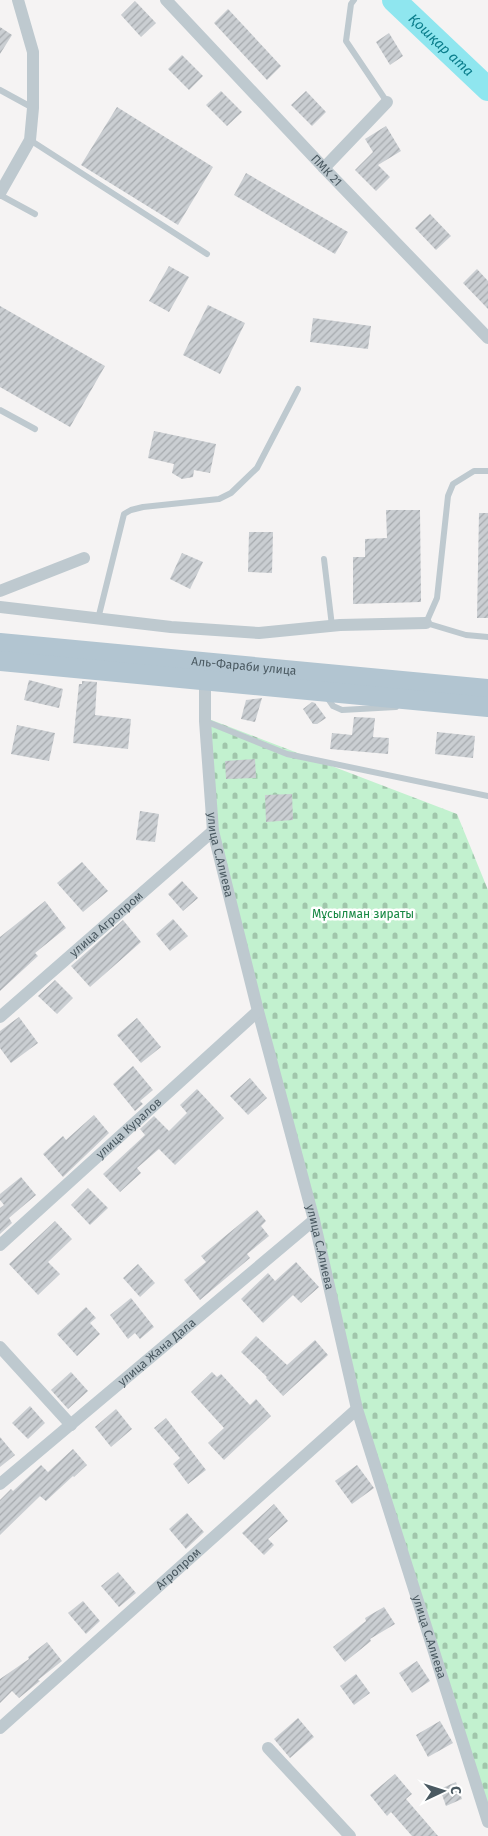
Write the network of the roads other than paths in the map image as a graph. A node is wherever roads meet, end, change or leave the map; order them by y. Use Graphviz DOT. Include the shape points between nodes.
graph roads {
  1 [pos="18,0"];
  2 [pos="166,0"];
  3 [pos="354,0"];
  4 [pos="0,90"];
  5 [pos="387,102"];
  6 [pos="33,108"];
  7 [pos="30,140"];
  8 [pos="324,168"];
  9 [pos="0,194"];
  10 [pos="36,214"];
  11 [pos="207,254"];
  12 [pos="488,338"];
  13 [pos="298,389"];
  14 [pos="0,410"];
  15 [pos="35,429"];
  16 [pos="488,471"];
  17 [pos="84,558"];
  18 [pos="324,559"];
  19 [pos="0,591"];
  20 [pos="0,607"];
  21 [pos="98,619"];
  22 [pos="426,623"];
  23 [pos="332,626"];
  24 [pos="488,637"];
  25 [pos="0,642"];
  26 [pos="0,661"];
  27 [pos="205,672"];
  28 [pos="488,688"];
  29 [pos="488,707"];
  30 [pos="205,721"];
  31 [pos="488,796"];
  32 [pos="213,831"];
  33 [pos="258,1011"];
  34 [pos="0,1017"];
  35 [pos="314,1220"];
  36 [pos="0,1245"];
  37 [pos="0,1347"];
  38 [pos="357,1409"];
  39 [pos="71,1425"];
  40 [pos="0,1484"];
  41 [pos="0,1728"];
  42 [pos="268,1748"];
  43 [pos="488,1822"];
  44 [pos="350,1836"];
  1 -- 6 [label="street" via="33,52"];
  2 -- 8 [label="street, ПМК 21"];
  3 -- 5 [label="lane" via="346,41"];
  4 -- 6 [label="lane"];
  5 -- 8 [label="street"];
  6 -- 7 [label="street"];
  7 -- 9 [label="street"];
  7 -- 11 [label="lane"];
  8 -- 12 [label="street, ПМК 21"];
  9 -- 10 [label="lane"];
  13 -- 21 [label="lane" via="257,468 232,493 218,499 143,507 124,514"];
  14 -- 15 [label="lane"];
  16 -- 22 [label="lane" via="474,471 453,484 448,496 437,598"];
  17 -- 19 [label="street"];
  18 -- 23 [label="lane"];
  20 -- 21 [label="street"];
  21 -- 23 [label="street" via="259,633"];
  22 -- 23 [label="street"];
  22 -- 24 [label="lane" via="466,635"];
  25 -- 27 [label="main road, Аль-Фараби улица"];
  26 -- 27 [label="main road, Аль-Фараби улица"];
  27 -- 28 [label="main road, Аль-Фараби улица"];
  27 -- 29 [label="main road, Аль-Фараби улица" via="323,692"];
  27 -- 30 [label="street, улица С.Алиева"];
  30 -- 31 [label="lane" via="287,754"];
  30 -- 32 [label="street, улица С.Алиева"];
  32 -- 33 [label="street, улица С.Алиева"];
  32 -- 34 [label="street, улица Агропром"];
  33 -- 35 [label="street, улица С.Алиева"];
  33 -- 36 [label="street, улица Куралов"];
  35 -- 38 [label="street, улица С.Алиева"];
  35 -- 39 [label="street, улица Жана Дала"];
  37 -- 39 [label="street"];
  38 -- 41 [label="street, Агропром"];
  38 -- 43 [label="street, улица С.Алиева"];
  39 -- 40 [label="street, улица Жана Дала"];
  42 -- 44 [label="street"];
}
